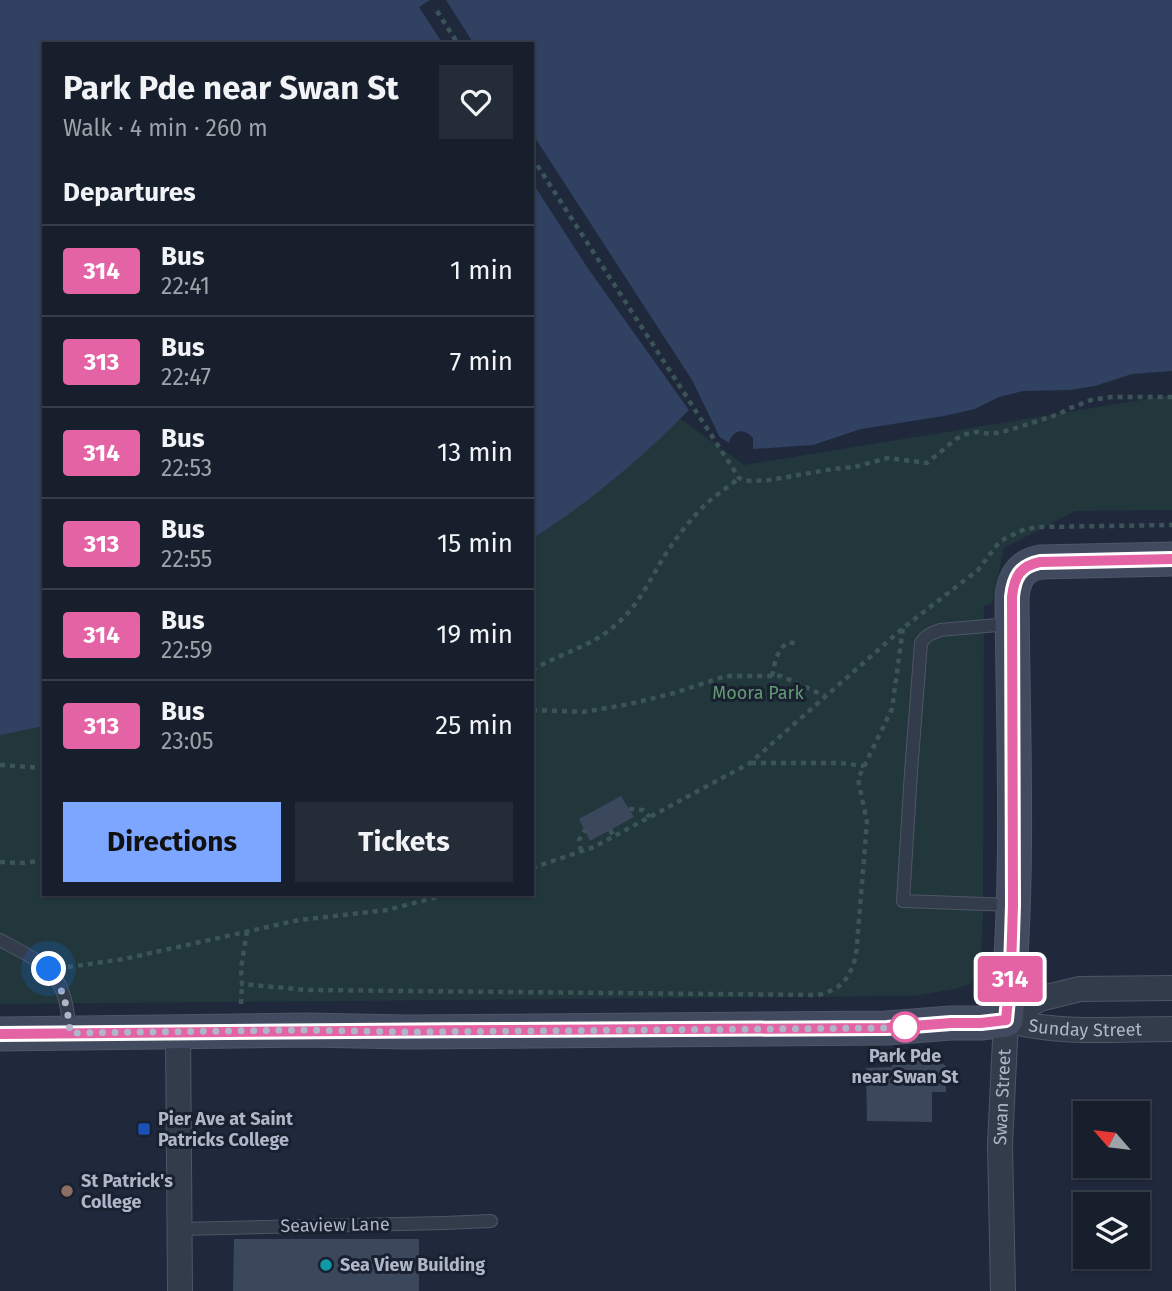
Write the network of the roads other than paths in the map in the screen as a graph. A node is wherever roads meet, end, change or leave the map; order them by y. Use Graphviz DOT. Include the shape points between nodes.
graph roads {
  1 [pos="1172,559"];
  2 [pos="1012,623"];
  3 [pos="1013,905"];
  4 [pos="0,940"];
  5 [pos="1172,988"];
  6 [pos="1006,1020"];
  7 [pos="1172,1029"];
  8 [pos="177,1032"];
  9 [pos="70,1033"];
  10 [pos="0,1034"];
  11 [pos="491,1220"];
  12 [pos="179,1229"];
  13 [pos="180,1291"];
  14 [pos="1003,1291"];
  1 -- 2 [label="street, Swan Street" via="1032,564 1021,570 1014,582"];
  2 -- 3 [label="street, Swan Street"];
  2 -- 3 [label="lane" via="940,631 921,643 903,901"];
  3 -- 6 [label="street, Swan Street"];
  4 -- 9 [label="lane" via="49,969 67,1003"];
  5 -- 6 [label="street, Sunday Street" via="1080,989 1039,999"];
  6 -- 7 [label="street, Sunday Street" via="1056,1030"];
  6 -- 8 [label="street" via="887,1028"];
  6 -- 14 [label="street, Swan Street" via="1000,1144"];
  8 -- 9 [label="street"];
  8 -- 12 [label="street"];
  9 -- 10 [label="street"];
  11 -- 12 [label="lane, Seaview Lane"];
  12 -- 13 [label="street"];
}
